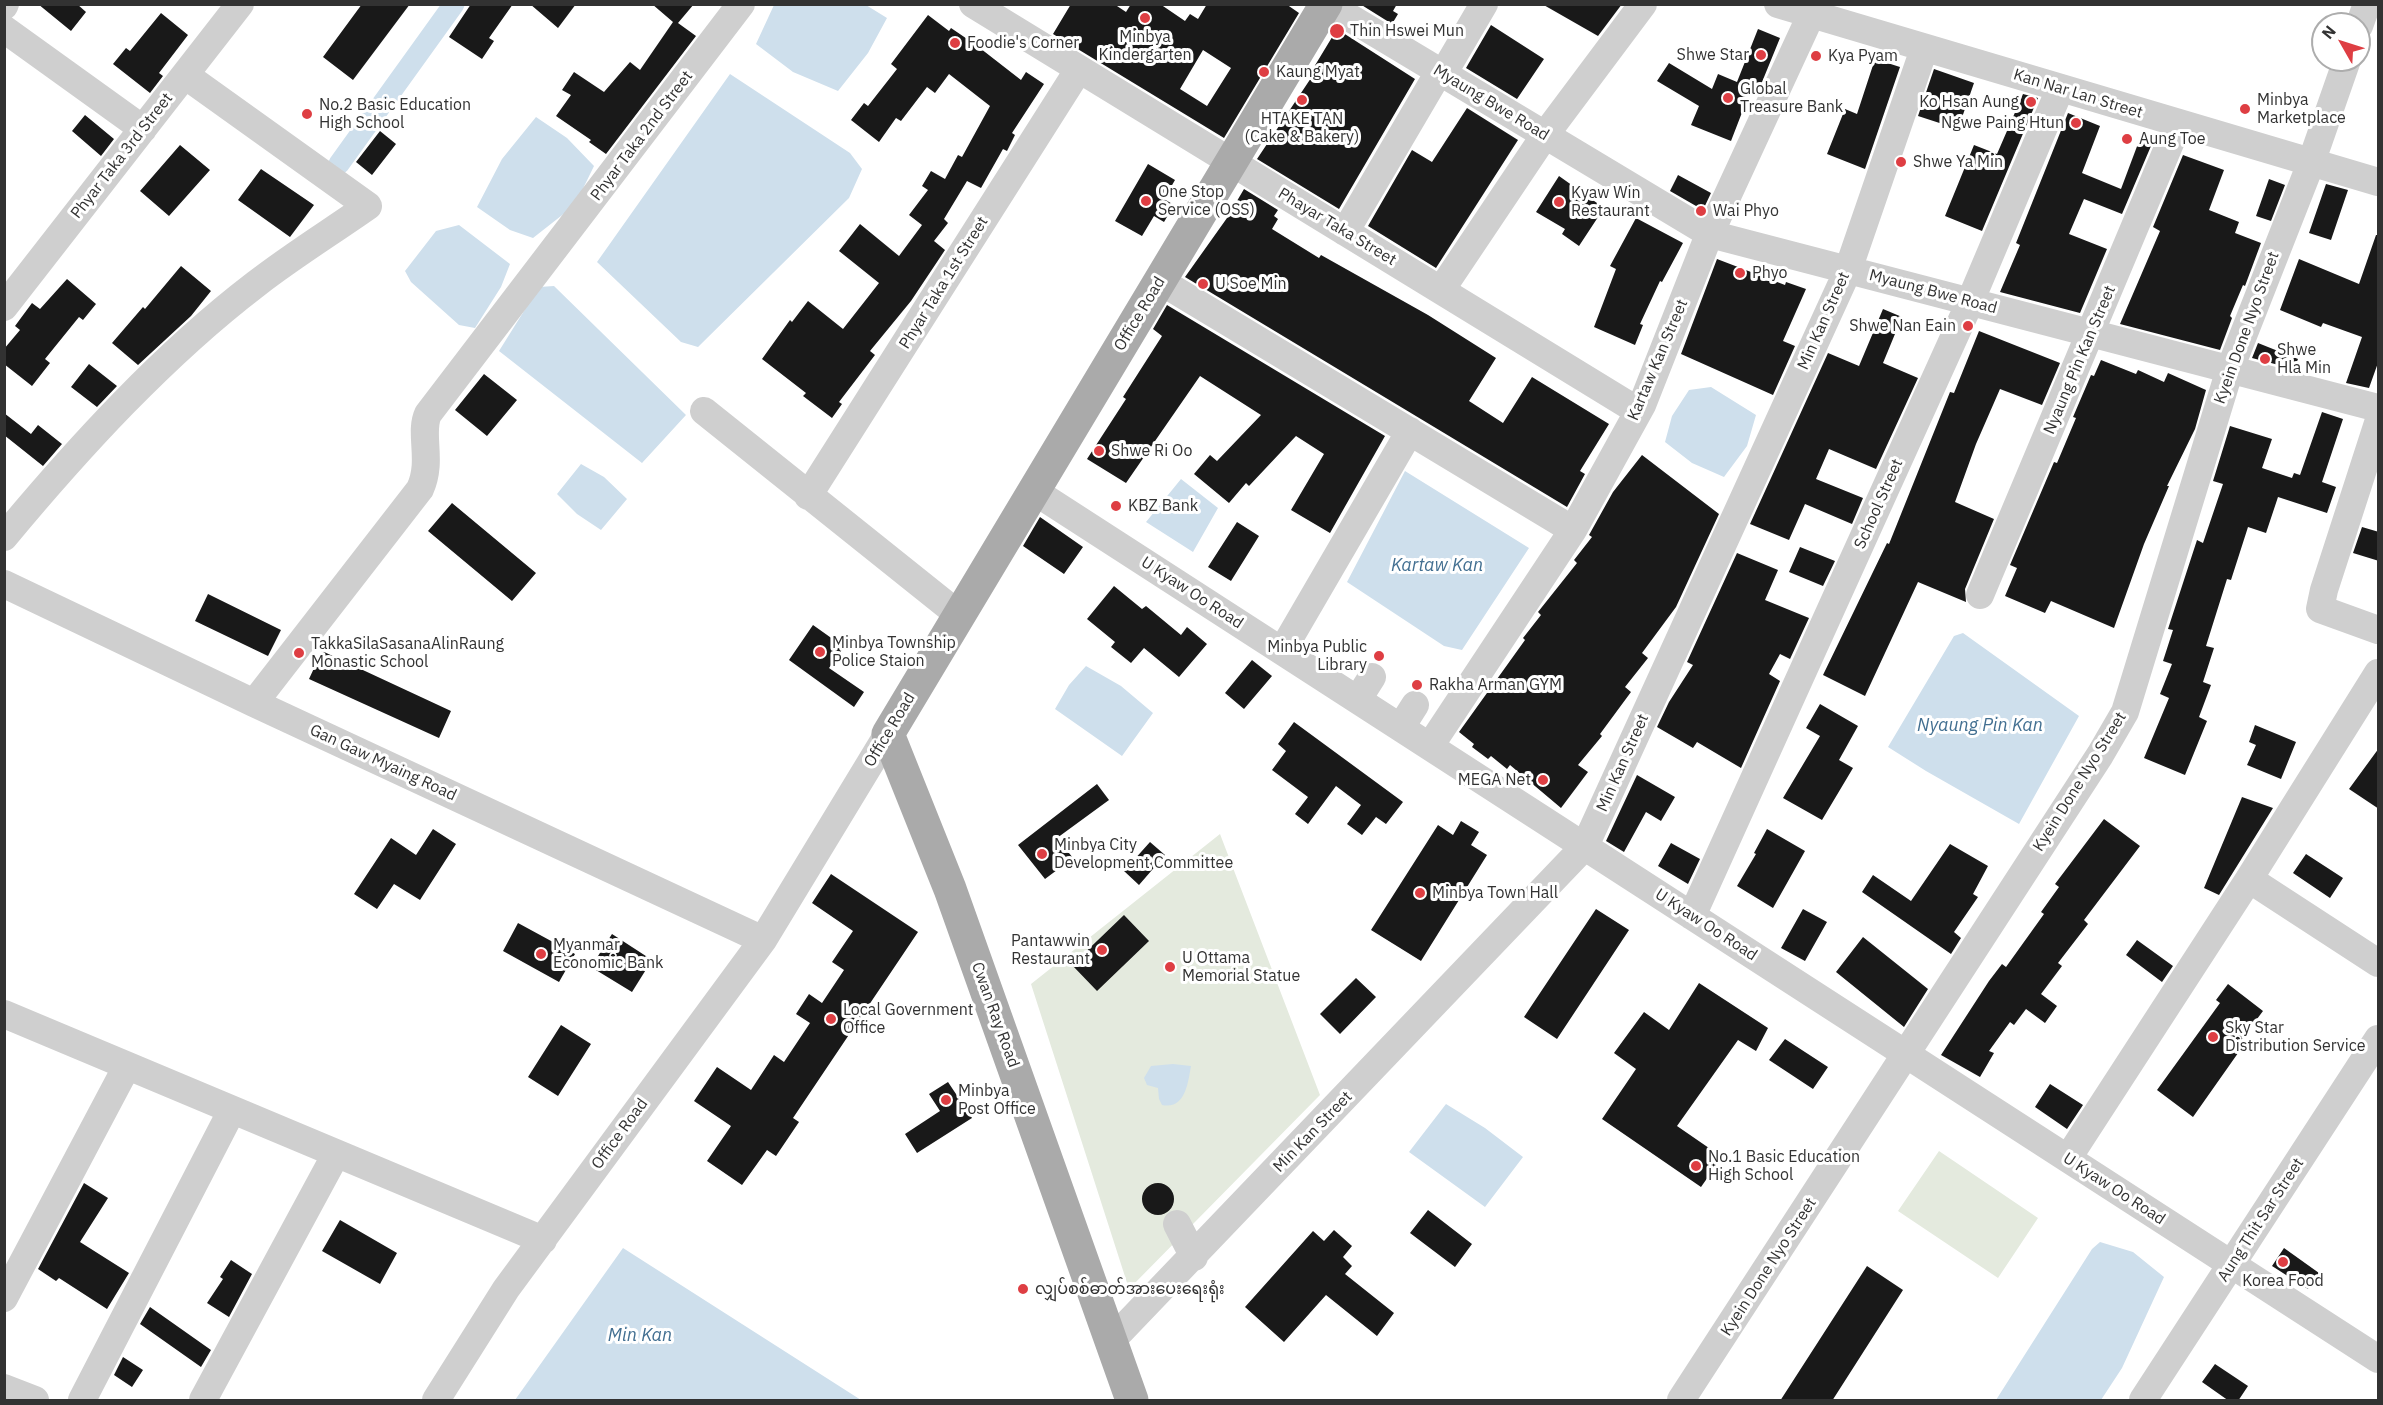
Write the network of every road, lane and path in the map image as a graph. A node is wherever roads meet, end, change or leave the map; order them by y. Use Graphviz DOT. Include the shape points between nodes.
graph roads {
  1 [pos="240,4"];
  2 [pos="974,4"];
  3 [pos="1327,4"];
  4 [pos="1484,4"];
  5 [pos="1643,4"];
  6 [pos="1778,4"];
  7 [pos="732,8"];
  8 [pos="1811,15"];
  9 [pos="4,29"];
  10 [pos="1924,49"];
  11 [pos="1079,69"];
  12 [pos="2343,72"];
  13 [pos="1441,73"];
  14 [pos="185,75"];
  15 [pos="2060,89"];
  16 [pos="2178,124"];
  17 [pos="143,129"];
  18 [pos="1545,135"];
  19 [pos="1231,162"];
  20 [pos="2311,163"];
  21 [pos="2379,182"];
  22 [pos="1346,232"];
  23 [pos="1710,234"];
  24 [pos="1848,270"];
  25 [pos="1160,281"];
  26 [pos="1441,290"];
  27 [pos="1970,302"];
  28 [pos="4,307"];
  29 [pos="2091,333"];
  30 [pos="2230,369"];
  31 [pos="2379,408"];
  32 [pos="704,411"];
  33 [pos="1638,411"];
  34 [pos="2379,423"];
  35 [pos="1410,431"];
  36 [pos="1034,490"];
  37 [pos="808,496"];
  38 [pos="1573,530"];
  39 [pos="4,537"];
  40 [pos="4,584"];
  41 [pos="1980,595"];
  42 [pos="959,615"];
  43 [pos="2379,630"];
  44 [pos="1282,651"];
  45 [pos="2379,673"];
  46 [pos="254,703"];
  47 [pos="888,734"];
  48 [pos="1431,747"];
  49 [pos="1585,846"];
  50 [pos="2250,879"];
  51 [pos="1692,916"];
  52 [pos="763,940"];
  53 [pos="2379,963"];
  54 [pos="4,1014"];
  55 [pos="2379,1039"];
  56 [pos="1907,1054"];
  57 [pos="127,1066"];
  58 [pos="232,1110"];
  59 [pos="336,1154"];
  60 [pos="2068,1158"];
  61 [pos="1177,1224"];
  62 [pos="543,1240"];
  63 [pos="1194,1257"];
  64 [pos="2232,1264"];
  65 [pos="4,1298"];
  66 [pos="1111,1341"];
  67 [pos="2379,1359"];
  68 [pos="4,1388"];
  69 [pos="35,1401"];
  70 [pos="82,1401"];
  71 [pos="203,1401"];
  72 [pos="436,1401"];
  73 [pos="1132,1401"];
  74 [pos="1681,1401"];
  75 [pos="2143,1401"];
  1 -- 14 [label="street, Phyar Taka 3rd Street"];
  2 -- 11 [label="street, Phayar Taka Street"];
  3 -- 13 [label="street, Myaung Bwe Road"];
  3 -- 19 [label="main road, Office Road"];
  4 -- 13 [label="street"];
  5 -- 18 [label="street"];
  6 -- 8 [label="street, Kan Nar Lan Street"];
  7 -- 46 [label="street, Phyar Taka 2nd Street" via="427,417 427,465 420,489"];
  8 -- 10 [label="street, Kan Nar Lan Street"];
  8 -- 23 [label="street, Kartaw Kan Street"];
  9 -- 17 [label="street"];
  10 -- 15 [label="street, Kan Nar Lan Street"];
  10 -- 24 [label="street, Min Kan Street"];
  11 -- 19 [label="street, Phayar Taka Street"];
  11 -- 37 [label="street, Phyar Taka 1st Street"];
  12 -- 20 [label="street, Kyein Done Nyo Street"];
  13 -- 18 [label="street, Myaung Bwe Road"];
  13 -- 22 [label="street"];
  14 -- 17 [label="street, Phyar Taka 3rd Street"];
  14 -- 39 [label="street" via="368,206 255,285 189,341 131,396"];
  15 -- 16 [label="street, Kan Nar Lan Street"];
  15 -- 27 [label="street, School Street"];
  16 -- 20 [label="street, Kan Nar Lan Street"];
  16 -- 29 [label="street, Nyaung Pin Kan Street"];
  17 -- 28 [label="street, Phyar Taka 3rd Street"];
  18 -- 23 [label="street, Myaung Bwe Road"];
  18 -- 26 [label="street"];
  19 -- 22 [label="street, Phayar Taka Street"];
  19 -- 25 [label="main road, Office Road"];
  20 -- 21 [label="street, Kan Nar Lan Street"];
  20 -- 30 [label="street, Kyein Done Nyo Street"];
  22 -- 26 [label="street, Phayar Taka Street"];
  23 -- 24 [label="street, Myaung Bwe Road"];
  23 -- 33 [label="street, Kartaw Kan Street"];
  24 -- 27 [label="street, Myaung Bwe Road"];
  24 -- 49 [label="street, Min Kan Street"];
  25 -- 35 [label="street"];
  25 -- 36 [label="main road, Office Road"];
  26 -- 33 [label="street, Phayar Taka Street"];
  27 -- 29 [label="street, Myaung Bwe Road"];
  27 -- 51 [label="street, School Street"];
  29 -- 30 [label="street, Myaung Bwe Road"];
  29 -- 41 [label="street, Nyaung Pin Kan Street"];
  30 -- 31 [label="street, Myaung Bwe Road"];
  30 -- 56 [label="street, Kyein Done Nyo Street" via="2125,712"];
  32 -- 37 [label="street"];
  33 -- 38 [label="street, Kartaw Kan Street"];
  34 -- 43 [label="street" via="2320,609"];
  35 -- 38 [label="street"];
  35 -- 44 [label="street"];
  36 -- 42 [label="main road, Office Road"];
  36 -- 44 [label="street, U Kyaw Oo Road"];
  37 -- 42 [label="street"];
  38 -- 48 [label="street, Kartaw Kan Street"];
  40 -- 46 [label="street, Gan Gaw Myaing Road"];
  42 -- 47 [label="main road, Office Road"];
  44 -- 48 [label="street, U Kyaw Oo Road" via="1365,688 1408,716"];
  45 -- 50 [label="street"];
  46 -- 52 [label="street, Gan Gaw Myaing Road"];
  47 -- 52 [label="street, Office Road"];
  47 -- 66 [label="main road, Cwan Ray Road" via="950,889"];
  48 -- 49 [label="street, U Kyaw Oo Road"];
  49 -- 51 [label="street, U Kyaw Oo Road"];
  49 -- 63 [label="street, Min Kan Street"];
  50 -- 53 [label="street"];
  50 -- 60 [label="street"];
  51 -- 56 [label="street, U Kyaw Oo Road"];
  52 -- 62 [label="street, Office Road"];
  54 -- 57 [label="street"];
  55 -- 64 [label="street, Aung Thit Sar Street"];
  56 -- 60 [label="street, U Kyaw Oo Road"];
  56 -- 74 [label="street, Kyein Done Nyo Street"];
  57 -- 58 [label="street"];
  57 -- 65 [label="street"];
  58 -- 59 [label="street"];
  58 -- 70 [label="street"];
  59 -- 62 [label="street"];
  59 -- 71 [label="street"];
  60 -- 64 [label="street, U Kyaw Oo Road"];
  61 -- 63 [label="street"];
  62 -- 72 [label="street, Office Road" via="480,1328"];
  63 -- 66 [label="street, Min Kan Street"];
  64 -- 67 [label="street, U Kyaw Oo Road"];
  64 -- 75 [label="street, Aung Thit Sar Street"];
  66 -- 73 [label="main road, Cwan Ray Road"];
  68 -- 69 [label="street"];
}
